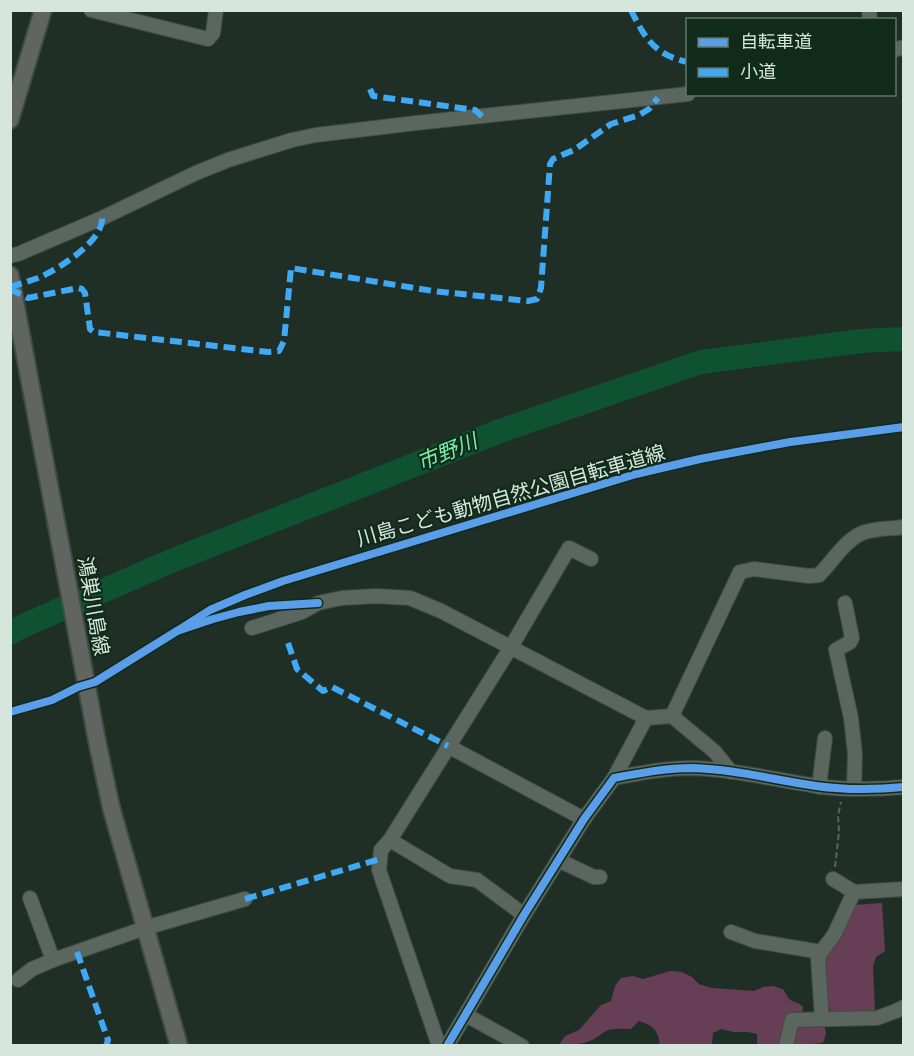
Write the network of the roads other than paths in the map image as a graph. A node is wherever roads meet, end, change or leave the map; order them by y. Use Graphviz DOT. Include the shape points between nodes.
graph roads {
  1 [pos="43,10"];
  2 [pos="92,10"];
  3 [pos="216,10"];
  4 [pos="686,94"];
  5 [pos="10,120"];
  6 [pos="10,256"];
  7 [pos="10,275"];
  8 [pos="903,527"];
  9 [pos="591,559"];
  10 [pos="845,603"];
  11 [pos="252,628"];
  12 [pos="511,647"];
  13 [pos="672,716"];
  14 [pos="646,718"];
  15 [pos="825,738"];
  16 [pos="448,746"];
  17 [pos="731,772"];
  18 [pos="614,778"];
  19 [pos="819,787"];
  20 [pos="903,787"];
  21 [pos="849,789"];
  22 [pos="584,819"];
  23 [pos="390,840"];
  24 [pos="558,860"];
  25 [pos="600,877"];
  26 [pos="833,879"];
  27 [pos="903,889"];
  28 [pos="854,892"];
  29 [pos="30,898"];
  30 [pos="245,898"];
  31 [pos="524,915"];
  32 [pos="145,928"];
  33 [pos="731,932"];
  34 [pos="820,952"];
  35 [pos="53,960"];
  36 [pos="18,980"];
  37 [pos="903,1007"];
  38 [pos="466,1015"];
  39 [pos="822,1019"];
  40 [pos="179,1046"];
  41 [pos="439,1046"];
  42 [pos="447,1046"];
  43 [pos="522,1046"];
  44 [pos="786,1046"];
  1 -- 5 [label="main road"];
  2 -- 3 [label="street" via="208,39 213,33"];
  4 -- 6 [label="street" via="292,140 228,160 102,219"];
  7 -- 32 [label="main road, 鴻巣川島線" via="96,741"];
  8 -- 13 [label="street" via="860,534 844,546 819,576 753,569 740,572"];
  9 -- 12 [label="street" via="569,548"];
  10 -- 21 [label="street" via="852,638 836,650 855,754"];
  11 -- 12 [label="street" via="342,598 410,598"];
  12 -- 14 [label="street"];
  12 -- 16 [label="street"];
  13 -- 14 [label="street"];
  13 -- 17 [label="street" via="715,752"];
  14 -- 18 [label="street"];
  15 -- 19 [label="street"];
  16 -- 22 [label="street"];
  16 -- 23 [label="street"];
  17 -- 18 [label="street" via="692,768"];
  17 -- 19 [label="street"];
  18 -- 22 [label="street"];
  19 -- 21 [label="street"];
  20 -- 21 [label="street"];
  22 -- 24 [label="street"];
  23 -- 31 [label="street" via="450,876 477,880"];
  23 -- 41 [label="street" via="381,850 379,870"];
  24 -- 25 [label="street"];
  24 -- 31 [label="street"];
  26 -- 28 [label="street"];
  27 -- 28 [label="street"];
  28 -- 34 [label="street" via="834,935"];
  29 -- 35 [label="street"];
  30 -- 32 [label="street"];
  31 -- 38 [label="street"];
  32 -- 35 [label="street"];
  32 -- 40 [label="main road, 鴻巣川島線"];
  33 -- 34 [label="street" via="755,941"];
  34 -- 39 [label="street"];
  35 -- 36 [label="street"];
  37 -- 39 [label="street" via="877,1018"];
  38 -- 42 [label="street"];
  38 -- 43 [label="street"];
  39 -- 44 [label="street" via="792,1020"];
}
